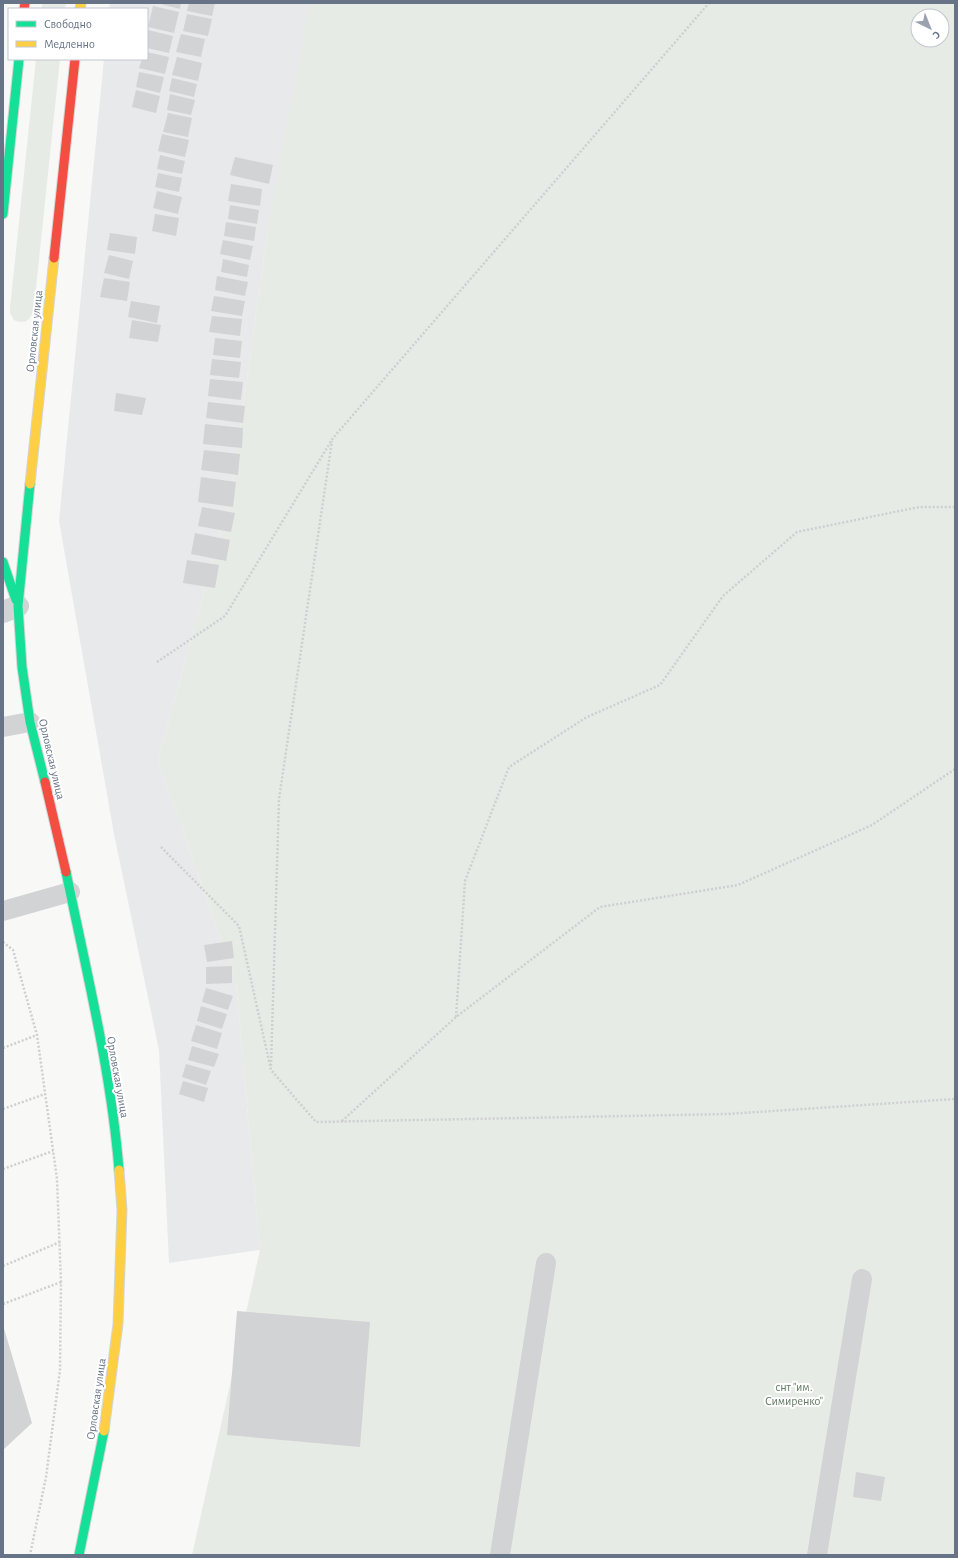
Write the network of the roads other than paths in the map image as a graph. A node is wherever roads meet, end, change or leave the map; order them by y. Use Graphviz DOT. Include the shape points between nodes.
graph roads {
  1 [pos="19,60"];
  2 [pos="75,60"];
  3 [pos="3,214"];
  4 [pos="3,562"];
  5 [pos="11,609"];
  6 [pos="30,722"];
  7 [pos="3,727"];
  8 [pos="70,892"];
  9 [pos="3,911"];
  10 [pos="546,1263"];
  11 [pos="862,1279"];
  12 [pos="79,1555"];
  13 [pos="500,1555"];
  14 [pos="816,1555"];
  1 -- 3 [label="street"];
  2 -- 5 [label="street, Орловская улица" via="29,493"];
  4 -- 5 [label="street, Орловская улица"];
  5 -- 6 [label="street, Орловская улица"];
  6 -- 7 [label="lane"];
  6 -- 8 [label="street, Орловская улица"];
  8 -- 9 [label="lane"];
  8 -- 12 [label="street, Орловская улица" via="101,1044 116,1134 122,1210 118,1324 103,1437"];
  10 -- 13 [label="lane"];
  11 -- 14 [label="lane"];
}
